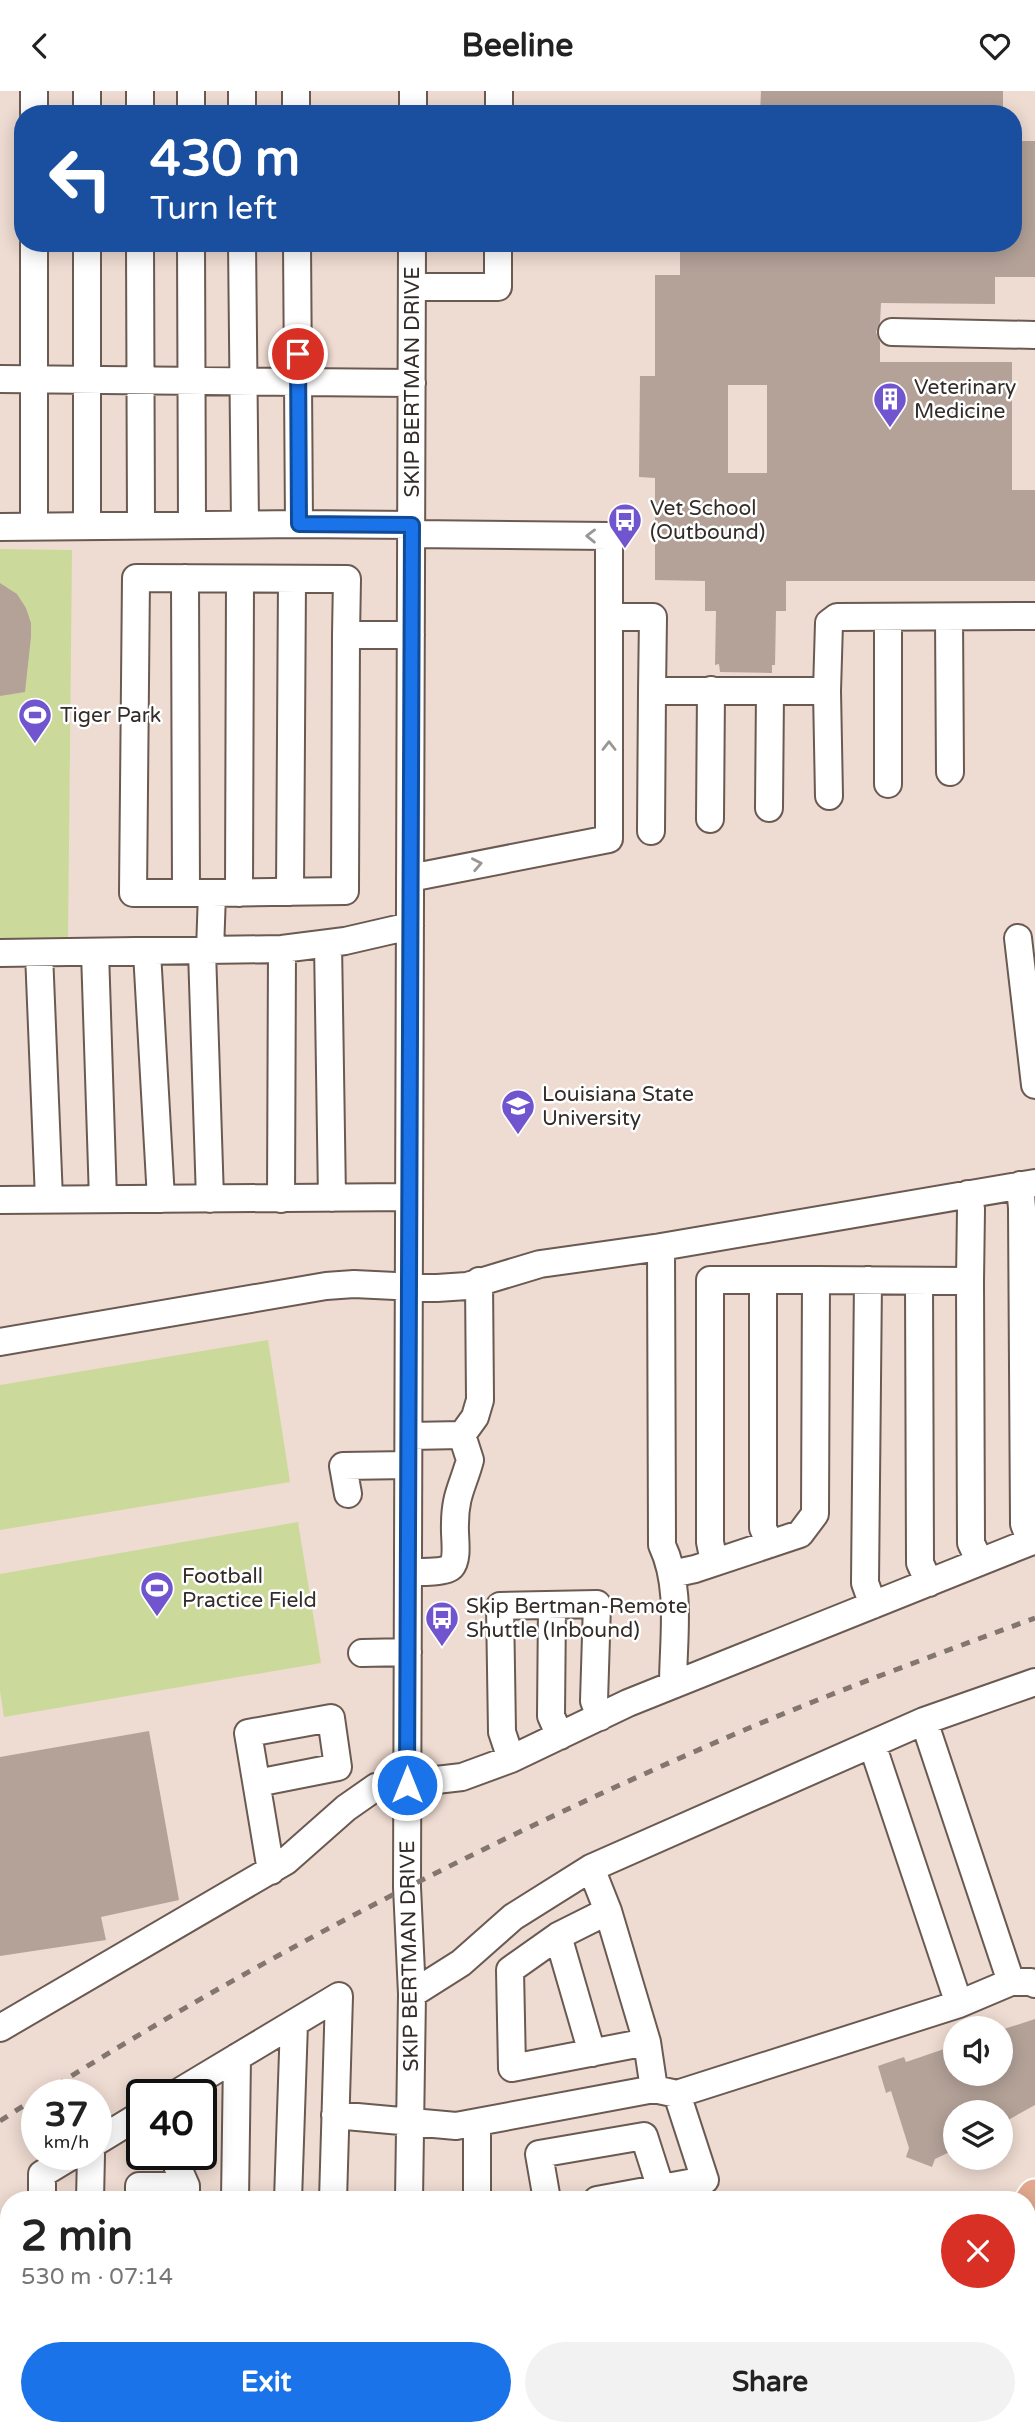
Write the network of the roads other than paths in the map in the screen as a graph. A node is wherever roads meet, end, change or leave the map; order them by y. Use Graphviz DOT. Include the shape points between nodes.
graph roads {
  1 [pos="34,252"];
  2 [pos="87,252"];
  3 [pos="140,252"];
  4 [pos="191,252"];
  5 [pos="242,252"];
  6 [pos="297,252"];
  7 [pos="412,252"];
  8 [pos="498,252"];
  9 [pos="412,287"];
  10 [pos="892,332"];
  11 [pos="1035,335"];
  12 [pos="0,379"];
  13 [pos="35,379"];
  14 [pos="87,380"];
  15 [pos="139,380"];
  16 [pos="191,381"];
  17 [pos="243,381"];
  18 [pos="298,382"];
  19 [pos="412,383"];
  20 [pos="244,524"];
  21 [pos="299,524"];
  22 [pos="141,525"];
  23 [pos="192,525"];
  24 [pos="34,526"];
  25 [pos="87,526"];
  26 [pos="0,527"];
  27 [pos="412,529"];
  28 [pos="185,578"];
  29 [pos="240,579"];
  30 [pos="292,579"];
  31 [pos="1035,616"];
  32 [pos="609,617"];
  33 [pos="888,617"];
  34 [pos="950,617"];
  35 [pos="346,635"];
  36 [pos="411,635"];
  37 [pos="711,690"];
  38 [pos="652,691"];
  39 [pos="771,691"];
  40 [pos="827,691"];
  41 [pos="950,772"];
  42 [pos="888,785"];
  43 [pos="829,796"];
  44 [pos="769,808"];
  45 [pos="710,819"];
  46 [pos="651,831"];
  47 [pos="410,878"];
  48 [pos="290,892"];
  49 [pos="199,893"];
  50 [pos="239,893"];
  51 [pos="410,926"];
  52 [pos="1018,938"];
  53 [pos="328,943"];
  54 [pos="282,949"];
  55 [pos="206,951"];
  56 [pos="95,952"];
  57 [pos="146,952"];
  58 [pos="0,953"];
  59 [pos="39,953"];
  60 [pos="1035,1086"];
  61 [pos="1027,1184"];
  62 [pos="968,1194"];
  63 [pos="409,1197"];
  64 [pos="332,1198"];
  65 [pos="49,1199"];
  66 [pos="103,1199"];
  67 [pos="161,1199"];
  68 [pos="210,1199"];
  69 [pos="281,1199"];
  70 [pos="0,1200"];
  71 [pos="661,1247"];
  72 [pos="763,1280"];
  73 [pos="816,1280"];
  74 [pos="868,1280"];
  75 [pos="479,1281"];
  76 [pos="919,1281"];
  77 [pos="970,1281"];
  78 [pos="409,1285"];
  79 [pos="0,1342"];
  80 [pos="462,1435"];
  81 [pos="409,1436"];
  82 [pos="408,1465"];
  83 [pos="348,1494"];
  84 [pos="1033,1541"];
  85 [pos="770,1544"];
  86 [pos="714,1562"];
  87 [pos="980,1562"];
  88 [pos="408,1572"];
  89 [pos="672,1574"];
  90 [pos="929,1583"];
  91 [pos="552,1605"];
  92 [pos="873,1605"];
  93 [pos="408,1652"];
  94 [pos="362,1653"];
  95 [pos="1035,1682"];
  96 [pos="673,1685"];
  97 [pos="600,1717"];
  98 [pos="924,1721"];
  99 [pos="560,1736"];
  100 [pos="872,1744"];
  101 [pos="511,1759"];
  102 [pos="257,1783"];
  103 [pos="407,1785"];
  104 [pos="591,1868"];
  105 [pos="271,1871"];
  106 [pos="608,1911"];
  107 [pos="558,1936"];
  108 [pos="1023,1983"];
  109 [pos="412,1994"];
  110 [pos="959,2004"];
  111 [pos="294,2023"];
  112 [pos="0,2028"];
  113 [pos="647,2042"];
  114 [pos="592,2053"];
  115 [pos="237,2057"];
  116 [pos="201,2079"];
  117 [pos="666,2092"];
  118 [pos="335,2115"];
  119 [pos="409,2122"];
  120 [pos="477,2123"];
  121 [pos="49,2170"];
  122 [pos="91,2170"];
  123 [pos="178,2170"];
  124 [pos="661,2189"];
  125 [pos="709,2190"];
  126 [pos="42,2191"];
  127 [pos="90,2191"];
  128 [pos="139,2191"];
  129 [pos="173,2191"];
  130 [pos="185,2191"];
  131 [pos="235,2191"];
  132 [pos="288,2191"];
  133 [pos="332,2191"];
  134 [pos="409,2191"];
  135 [pos="477,2191"];
  136 [pos="545,2191"];
  137 [pos="649,2191"];
  1 -- 13 [label="street"];
  2 -- 14 [label="street"];
  3 -- 15 [label="street"];
  4 -- 16 [label="street"];
  5 -- 17 [label="street"];
  6 -- 18 [label="street"];
  7 -- 9 [label="street, SKIP BERTMAN DRIVE"];
  8 -- 9 [label="street" via="498,287"];
  9 -- 19 [label="street, SKIP BERTMAN DRIVE"];
  10 -- 11 [label="street"];
  12 -- 13 [label="street"];
  13 -- 14 [label="street"];
  13 -- 24 [label="street"];
  14 -- 15 [label="street"];
  14 -- 25 [label="street"];
  15 -- 16 [label="street"];
  15 -- 22 [label="street"];
  16 -- 17 [label="street"];
  16 -- 23 [label="street"];
  17 -- 18 [label="street"];
  17 -- 20 [label="street"];
  18 -- 19 [label="street"];
  18 -- 21 [label="street"];
  19 -- 27 [label="street, SKIP BERTMAN DRIVE"];
  20 -- 21 [label="street"];
  20 -- 23 [label="street"];
  21 -- 27 [label="street"];
  22 -- 23 [label="street"];
  22 -- 25 [label="street"];
  24 -- 25 [label="street"];
  24 -- 26 [label="street"];
  32 -- 27 [label="street, one-way" via="609,536"];
  27 -- 36 [label="street, SKIP BERTMAN DRIVE"];
  28 -- 29 [label="street"];
  28 -- 49 [label="street"];
  28 -- 49 [label="street" via="136,578 133,893"];
  29 -- 30 [label="street"];
  29 -- 50 [label="street"];
  30 -- 35 [label="street" via="347,579"];
  30 -- 48 [label="street"];
  31 -- 34 [label="street"];
  32 -- 38 [label="street" via="653,617"];
  47 -- 32 [label="street, one-way" via="609,839"];
  33 -- 34 [label="street"];
  33 -- 40 [label="street" via="837,617 829,623"];
  33 -- 42 [label="street"];
  34 -- 41 [label="street"];
  35 -- 36 [label="street"];
  35 -- 48 [label="street" via="345,891"];
  36 -- 47 [label="street, SKIP BERTMAN DRIVE"];
  37 -- 38 [label="street"];
  37 -- 39 [label="street"];
  37 -- 45 [label="street"];
  38 -- 46 [label="street"];
  39 -- 40 [label="street"];
  39 -- 44 [label="street"];
  40 -- 43 [label="street"];
  47 -- 51 [label="street, SKIP BERTMAN DRIVE"];
  48 -- 50 [label="street"];
  49 -- 50 [label="street"];
  49 -- 55 [label="street"];
  51 -- 53 [label="street"];
  51 -- 63 [label="street, SKIP BERTMAN DRIVE"];
  52 -- 60 [label="street"];
  53 -- 54 [label="street"];
  53 -- 64 [label="street"];
  54 -- 55 [label="street"];
  54 -- 69 [label="street"];
  55 -- 57 [label="street"];
  55 -- 68 [label="street"];
  56 -- 57 [label="street"];
  56 -- 59 [label="street"];
  56 -- 66 [label="street"];
  57 -- 67 [label="street"];
  58 -- 59 [label="street"];
  59 -- 65 [label="street"];
  61 -- 62 [label="street"];
  61 -- 84 [label="street" via="1023,1208 1024,1524"];
  62 -- 71 [label="street"];
  62 -- 77 [label="street"];
  63 -- 64 [label="street"];
  63 -- 78 [label="street, SKIP BERTMAN DRIVE"];
  64 -- 69 [label="street"];
  65 -- 66 [label="street"];
  65 -- 70 [label="street"];
  66 -- 67 [label="street"];
  67 -- 68 [label="street"];
  68 -- 69 [label="street"];
  71 -- 75 [label="street" via="540,1264"];
  71 -- 89 [label="street" via="662,1545"];
  72 -- 73 [label="street"];
  72 -- 85 [label="street" via="763,1528"];
  72 -- 86 [label="street" via="710,1280 710,1542"];
  73 -- 74 [label="street"];
  73 -- 85 [label="street" via="815,1514 800,1534"];
  74 -- 76 [label="street"];
  74 -- 92 [label="street" via="865,1583"];
  75 -- 78 [label="street" via="437,1288"];
  75 -- 80 [label="street" via="480,1400"];
  76 -- 77 [label="street"];
  76 -- 90 [label="street" via="920,1563"];
  77 -- 87 [label="street" via="971,1543"];
  78 -- 79 [label="street" via="326,1286"];
  78 -- 81 [label="street, SKIP BERTMAN DRIVE"];
  80 -- 81 [label="street"];
  80 -- 88 [label="street" via="470,1460 455,1507 452,1566"];
  81 -- 82 [label="street, SKIP BERTMAN DRIVE"];
  82 -- 83 [label="street" via="344,1466"];
  82 -- 88 [label="street, SKIP BERTMAN DRIVE"];
  84 -- 87 [label="street"];
  85 -- 86 [label="street"];
  86 -- 89 [label="street"];
  87 -- 90 [label="street"];
  88 -- 93 [label="street, SKIP BERTMAN DRIVE"];
  89 -- 96 [label="street"];
  90 -- 92 [label="street"];
  91 -- 97 [label="street" via="597,1604 594,1701"];
  91 -- 99 [label="street" via="551,1716"];
  91 -- 101 [label="street" via="500,1605 502,1732"];
  92 -- 96 [label="street"];
  93 -- 94 [label="street"];
  93 -- 103 [label="street, SKIP BERTMAN DRIVE"];
  95 -- 98 [label="street"];
  96 -- 97 [label="street"];
  97 -- 99 [label="street"];
  98 -- 100 [label="street"];
  98 -- 108 [label="street"];
  99 -- 101 [label="street"];
  100 -- 104 [label="street"];
  100 -- 110 [label="street"];
  101 -- 103 [label="street" via="462,1777"];
  102 -- 105 [label="street"];
  103 -- 105 [label="street" via="376,1787"];
  103 -- 109 [label="street, SKIP BERTMAN DRIVE"];
  104 -- 106 [label="street"];
  104 -- 109 [label="street" via="513,1916 461,1963"];
  105 -- 112 [label="street"];
  106 -- 107 [label="street"];
  106 -- 113 [label="street"];
  107 -- 114 [label="street"];
  107 -- 114 [label="street" via="510,1970 512,2068"];
  108 -- 110 [label="street"];
  109 -- 119 [label="street, SKIP BERTMAN DRIVE"];
  110 -- 117 [label="street"];
  111 -- 115 [label="street"];
  111 -- 118 [label="street" via="340,1996"];
  111 -- 132 [label="street"];
  113 -- 114 [label="street"];
  113 -- 117 [label="street"];
  115 -- 116 [label="street"];
  115 -- 131 [label="street"];
  117 -- 120 [label="street"];
  117 -- 125 [label="street"];
  118 -- 119 [label="street"];
  118 -- 133 [label="street"];
  119 -- 120 [label="street"];
  119 -- 134 [label="street, SKIP BERTMAN DRIVE"];
  120 -- 135 [label="street"];
  121 -- 126 [label="street" via="43,2174"];
  122 -- 127 [label="street"];
  123 -- 130 [label="street"];
  124 -- 125 [label="street"];
  124 -- 136 [label="street" via="644,2136 539,2154"];
  124 -- 137 [label="street"];
  128 -- 129 [label="street" via="139,2186"];
}
